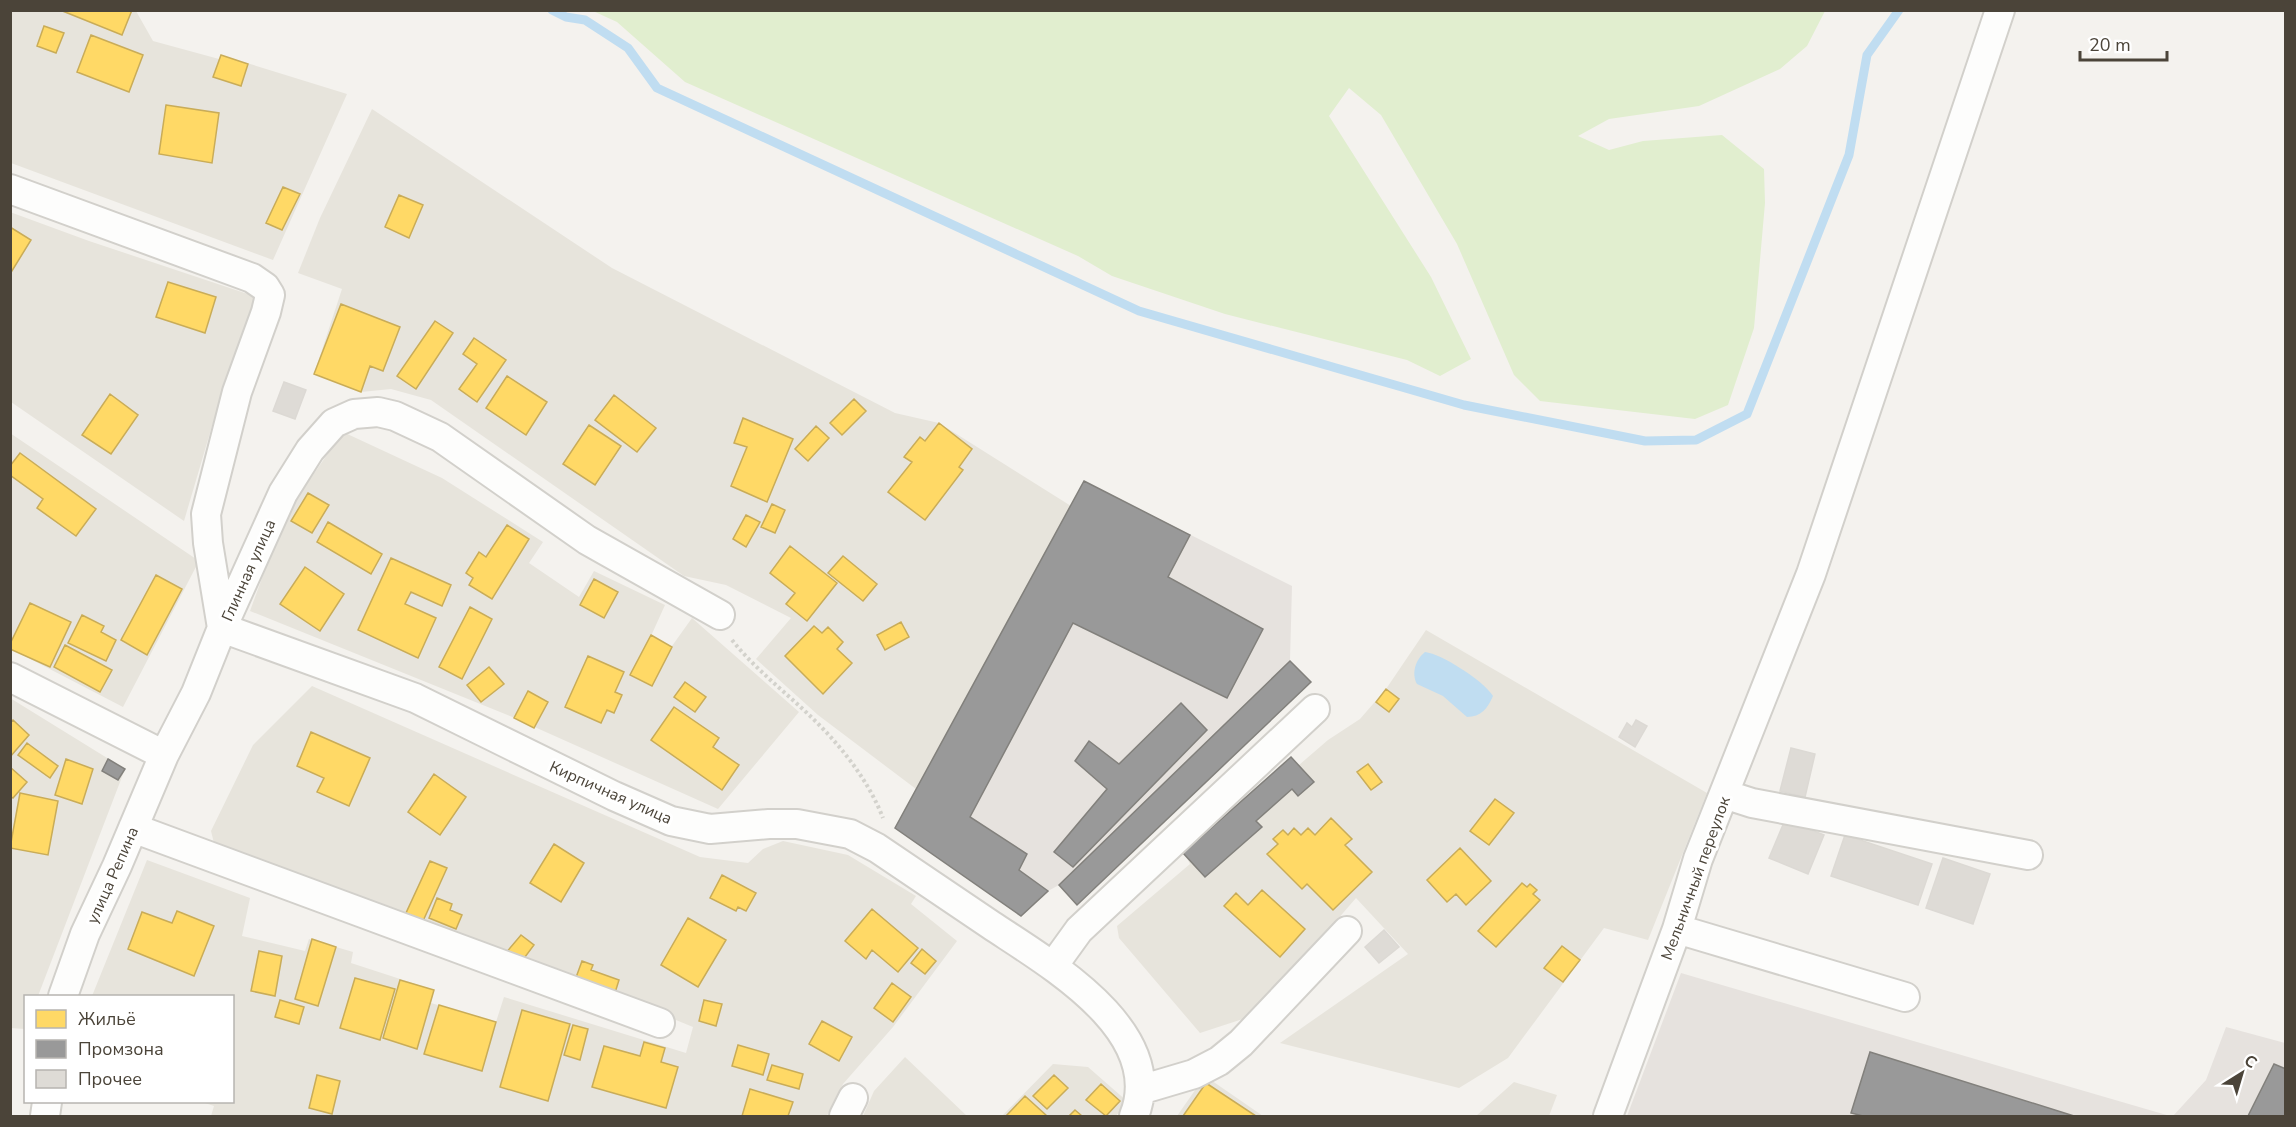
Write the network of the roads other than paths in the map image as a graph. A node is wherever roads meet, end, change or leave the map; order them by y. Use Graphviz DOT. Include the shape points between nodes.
graph roads {
  1 [pos="2001,10"];
  2 [pos="10,189"];
  3 [pos="720,615"];
  4 [pos="222,628"];
  5 [pos="10,677"];
  6 [pos="1315,709"];
  7 [pos="164,755"];
  8 [pos="1724,794"];
  9 [pos="133,828"];
  10 [pos="2028,855"];
  11 [pos="1677,929"];
  12 [pos="1347,931"];
  13 [pos="1053,966"];
  14 [pos="63,995"];
  15 [pos="1905,997"];
  16 [pos="660,1023"];
  17 [pos="1137,1103"];
  18 [pos="1608,1116"];
  1 -- 8 [label="street, Мельничный переулок" via="1811,574"];
  2 -- 4 [label="street, Глинная улица" via="252,278 266,287 270,296 267,312 237,392 206,514"];
  3 -- 4 [label="street, Глинная улица" via="587,540 440,437 396,416 378,412 354,414 334,423 310,450 283,493"];
  4 -- 7 [label="street, улица Репина" via="196,693"];
  4 -- 13 [label="street, Кирпичная улица" via="415,698 671,821 710,829 797,824 850,834"];
  5 -- 7 [label="street"];
  6 -- 13 [label="street" via="1079,930"];
  7 -- 9 [label="street, улица Репина"];
  8 -- 10 [label="street" via="1752,803"];
  8 -- 11 [label="street, Мельничный переулок" via="1698,859"];
  9 -- 14 [label="street, улица Репина" via="85,934"];
  9 -- 16 [label="street"];
  11 -- 15 [label="street"];
  11 -- 18 [label="street, Мельничный переулок"];
  12 -- 17 [label="street" via="1241,1043 1219,1060"];
  13 -- 17 [label="street, Кирпичная улица" via="1107,1013 1129,1046 1139,1073"];
}
